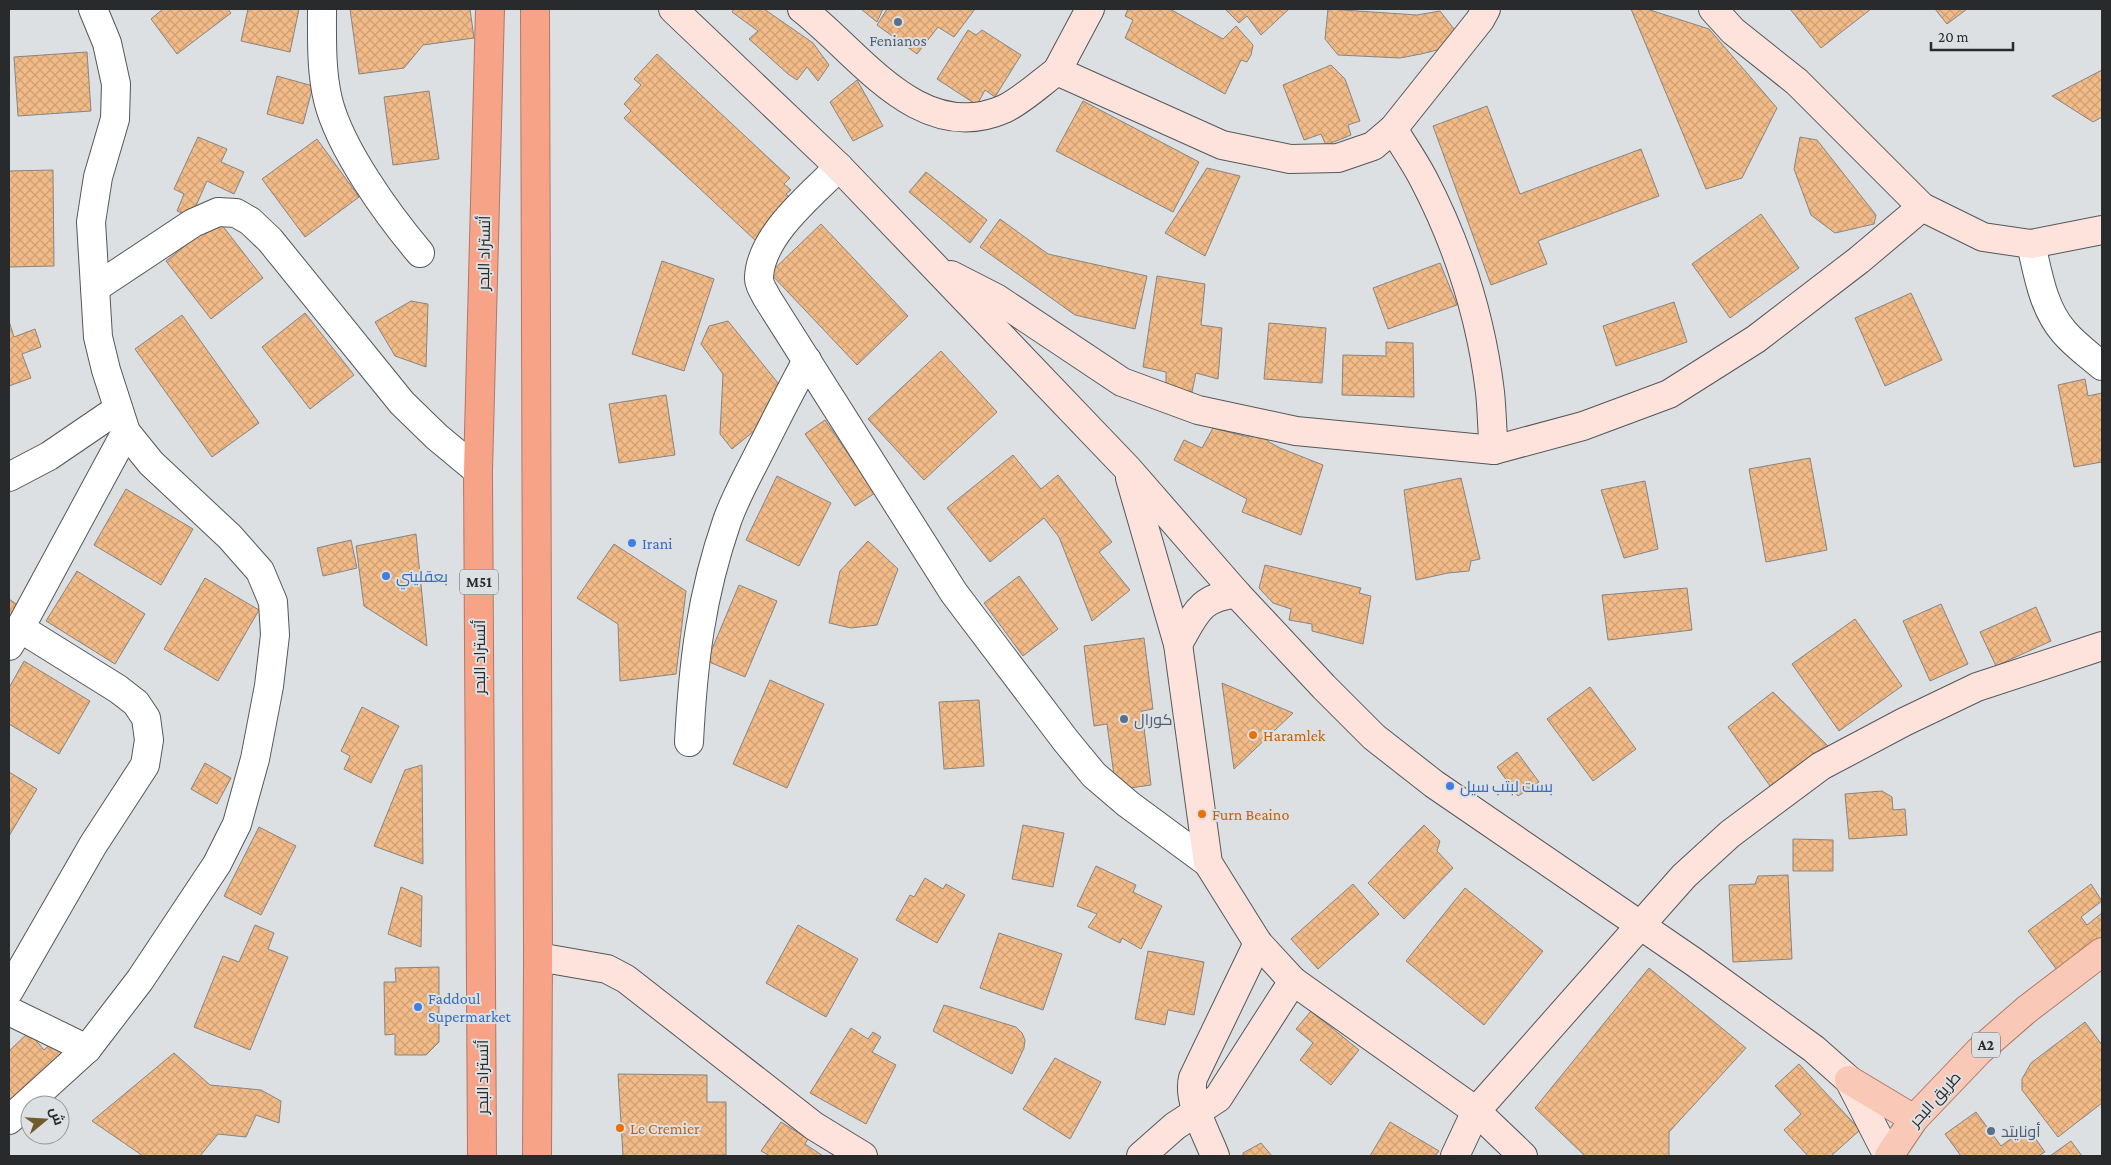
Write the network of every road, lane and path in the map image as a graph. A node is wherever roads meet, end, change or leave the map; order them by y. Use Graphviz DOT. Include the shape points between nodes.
graph roads {
  1 [pos="92,9"];
  2 [pos="322,9"];
  3 [pos="490,9"];
  4 [pos="535,9"];
  5 [pos="673,9"];
  6 [pos="802,9"];
  7 [pos="1090,9"];
  8 [pos="1486,9"];
  9 [pos="1714,9"];
  10 [pos="1056,71"];
  11 [pos="1393,129"];
  12 [pos="839,167"];
  13 [pos="1922,207"];
  14 [pos="2102,230"];
  15 [pos="2031,244"];
  16 [pos="420,253"];
  17 [pos="932,266"];
  18 [pos="95,288"];
  19 [pos="806,360"];
  20 [pos="2102,366"];
  21 [pos="122,420"];
  22 [pos="1494,450"];
  23 [pos="1128,469"];
  24 [pos="478,472"];
  25 [pos="9,477"];
  26 [pos="1237,594"];
  27 [pos="14,637"];
  28 [pos="1178,644"];
  29 [pos="2102,646"];
  30 [pos="689,742"];
  31 [pos="1208,863"];
  32 [pos="1640,926"];
  33 [pos="1258,944"];
  34 [pos="2102,952"];
  35 [pos="538,957"];
  36 [pos="1293,981"];
  37 [pos="9,991"];
  38 [pos="9,1011"];
  39 [pos="87,1049"];
  40 [pos="1849,1080"];
  41 [pos="1198,1111"];
  42 [pos="1476,1111"];
  43 [pos="1914,1119"];
  44 [pos="9,1120"];
  45 [pos="482,1156"];
  46 [pos="537,1156"];
  47 [pos="863,1156"];
  48 [pos="1140,1156"];
  49 [pos="1215,1156"];
  50 [pos="1455,1156"];
  51 [pos="1523,1156"];
  52 [pos="1889,1156"];
  1 -- 18 [label="street" via="107,43 116,84 115,119 98,177 91,222"];
  2 -- 16 [label="street" via="327,99 340,135 397,225"];
  3 -- 24 [label="highway, أتستراد البحر / M51"];
  4 -- 35 [label="highway"];
  5 -- 12 [label="street"];
  6 -- 10 [label="street" via="897,93 924,109 958,118 982,117 1006,108"];
  7 -- 10 [label="street"];
  8 -- 11 [label="street"];
  9 -- 13 [label="street" via="1733,31 1797,82"];
  10 -- 11 [label="street" via="1222,145 1290,160 1338,158 1373,146"];
  11 -- 22 [label="street" via="1447,229 1466,282 1490,393"];
  12 -- 17 [label="street"];
  12 -- 19 [label="street" via="780,227 764,254 758,278"];
  13 -- 15 [label="street" via="1983,237"];
  13 -- 22 [label="street" via="1756,339 1669,394 1583,426"];
  14 -- 15 [label="street"];
  15 -- 20 [label="street" via="2043,295 2052,314 2062,330"];
  17 -- 22 [label="street" via="996,298 1122,382 1198,410 1296,430"];
  17 -- 23 [label="street"];
  18 -- 21 [label="street" via="98,337"];
  18 -- 24 [label="street" via="193,223 218,212 236,213 270,240 402,403"];
  19 -- 30 [label="street" via="740,490 706,588"];
  19 -- 31 [label="street" via="954,593 1066,741 1094,775"];
  21 -- 25 [label="street"];
  21 -- 27 [label="street"];
  21 -- 39 [label="street" via="151,464 230,537 260,571 273,602 275,635 255,759 237,824 216,864 140,980"];
  23 -- 26 [label="street"];
  23 -- 28 [label="street"];
  24 -- 45 [label="highway, أتستراد البحر / M51"];
  26 -- 28 [label="street" via="1221,595 1205,603"];
  26 -- 32 [label="street" via="1374,737 1434,784"];
  27 -- 37 [label="street" via="118,689 136,703 146,718 149,740 145,765 93,845"];
  28 -- 31 [label="street"];
  29 -- 32 [label="street" via="1977,687 1821,766 1724,840 1684,876"];
  31 -- 33 [label="street"];
  32 -- 40 [label="street" via="1814,1049"];
  32 -- 42 [label="street"];
  33 -- 36 [label="street"];
  33 -- 41 [label="street" via="1194,1078 1191,1087"];
  34 -- 43 [label="main road, طريق البحر / A2" via="1986,1045"];
  35 -- 46 [label="highway"];
  35 -- 47 [label="street" via="607,969 626,979 807,1120"];
  36 -- 41 [label="street" via="1218,1098"];
  36 -- 42 [label="street"];
  38 -- 39 [label="street"];
  39 -- 44 [label="street"];
  40 -- 43 [label="main road"];
  40 -- 52 [label="street"];
  41 -- 48 [label="street"];
  41 -- 49 [label="street"];
  42 -- 50 [label="street"];
  42 -- 51 [label="street"];
  43 -- 52 [label="main road, طريق البحر / A2"];
}
